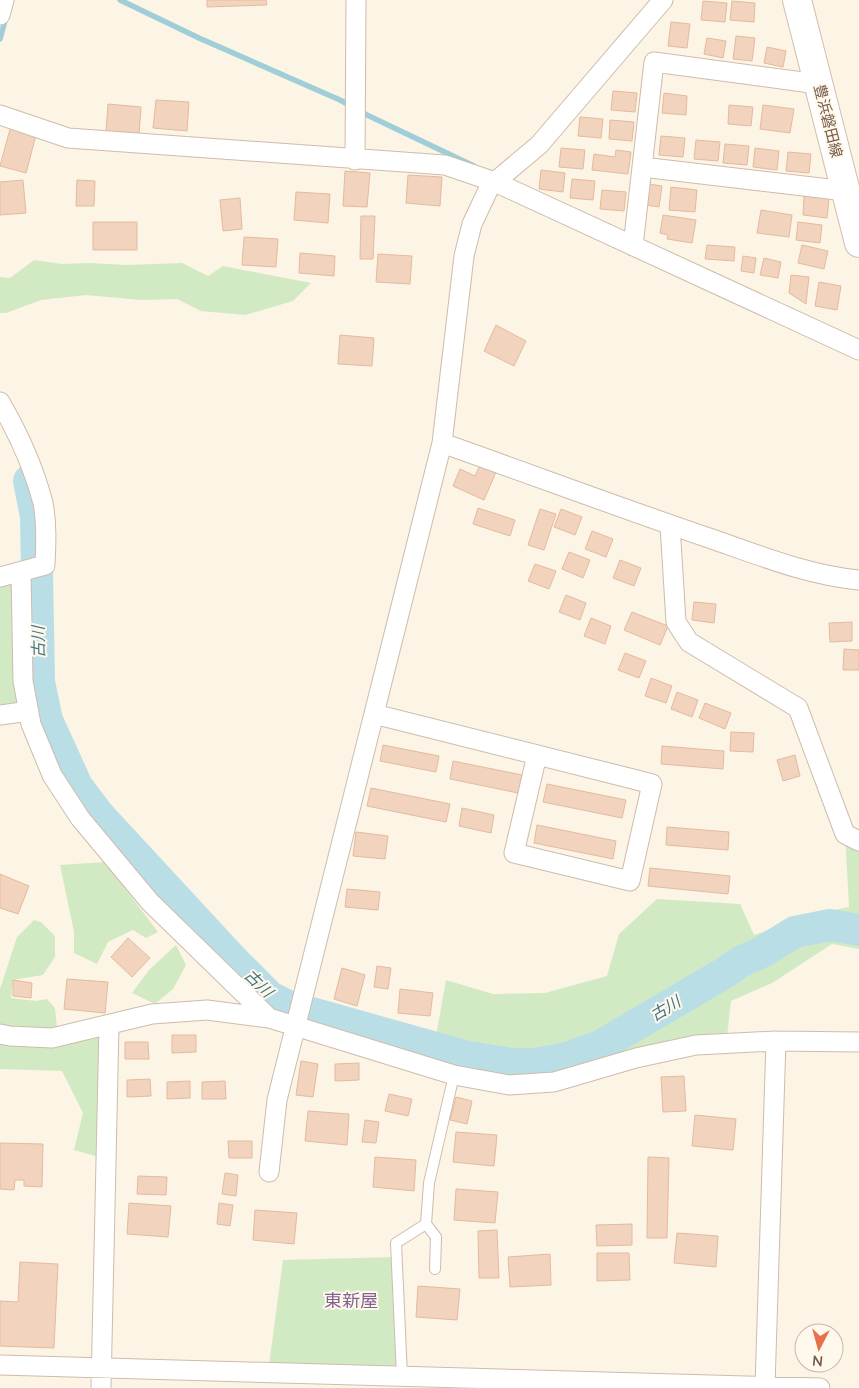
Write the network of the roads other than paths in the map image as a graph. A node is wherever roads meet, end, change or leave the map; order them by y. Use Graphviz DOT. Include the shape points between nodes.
graph roads {
  1 [pos="4,0"];
  2 [pos="356,0"];
  3 [pos="663,0"];
  4 [pos="797,0"];
  5 [pos="0,14"];
  6 [pos="818,84"];
  7 [pos="0,115"];
  8 [pos="355,160"];
  9 [pos="642,167"];
  10 [pos="494,182"];
  11 [pos="846,191"];
  12 [pos="859,243"];
  13 [pos="633,246"];
  14 [pos="859,350"];
  15 [pos="0,402"];
  16 [pos="442,442"];
  17 [pos="670,525"];
  18 [pos="21,572"];
  19 [pos="0,577"];
  20 [pos="859,580"];
  21 [pos="29,711"];
  22 [pos="0,714"];
  23 [pos="374,714"];
  24 [pos="537,755"];
  25 [pos="859,841"];
  26 [pos="269,1018"];
  27 [pos="109,1025"];
  28 [pos="295,1026"];
  29 [pos="0,1034"];
  30 [pos="776,1041"];
  31 [pos="859,1042"];
  32 [pos="454,1075"];
  33 [pos="269,1172"];
  34 [pos="426,1224"];
  35 [pos="435,1269"];
  36 [pos="0,1365"];
  37 [pos="102,1368"];
  38 [pos="402,1376"];
  39 [pos="429,1382"];
  40 [pos="757,1387"];
  41 [pos="101,1388"];
  42 [pos="820,1388"];
  1 -- 5 [label="street"];
  2 -- 8 [label="street"];
  3 -- 10 [label="street" via="539,145"];
  4 -- 6 [label="main road, 豊浜磐田線"];
  6 -- 9 [label="street" via="654,62"];
  6 -- 11 [label="main road, 豊浜磐田線"];
  7 -- 8 [label="street" via="68,138"];
  8 -- 10 [label="street" via="445,165"];
  9 -- 11 [label="street"];
  9 -- 13 [label="street"];
  10 -- 13 [label="street"];
  10 -- 16 [label="street" via="472,224 464,256"];
  11 -- 12 [label="main road, 豊浜磐田線"];
  13 -- 14 [label="street"];
  15 -- 18 [label="street" via="31,466 43,504 45,565"];
  16 -- 17 [label="street"];
  16 -- 23 [label="street"];
  17 -- 20 [label="street" via="802,570"];
  17 -- 25 [label="street" via="676,622 689,642 798,708 845,834"];
  18 -- 19 [label="street"];
  18 -- 21 [label="street" via="23,681"];
  21 -- 22 [label="street"];
  21 -- 26 [label="street" via="31,724 52,775 80,818 150,902"];
  23 -- 24 [label="street"];
  23 -- 28 [label="street"];
  24 -- 24 [label="street" via="652,784 630,881 514,853"];
  26 -- 27 [label="street" via="206,1010 152,1014"];
  26 -- 28 [label="street"];
  27 -- 29 [label="street" via="52,1038"];
  27 -- 37 [label="street"];
  28 -- 32 [label="street"];
  28 -- 33 [label="street" via="277,1100"];
  30 -- 31 [label="street"];
  30 -- 32 [label="street" via="696,1045 636,1058 554,1082 509,1085"];
  30 -- 40 [label="street"];
  32 -- 34 [label="lane" via="429,1183"];
  34 -- 35 [label="lane" via="436,1237"];
  34 -- 38 [label="lane" via="396,1243"];
  36 -- 37 [label="street"];
  37 -- 38 [label="street"];
  37 -- 41 [label="street"];
  38 -- 39 [label="street"];
  39 -- 40 [label="street"];
  40 -- 42 [label="street"];
}
